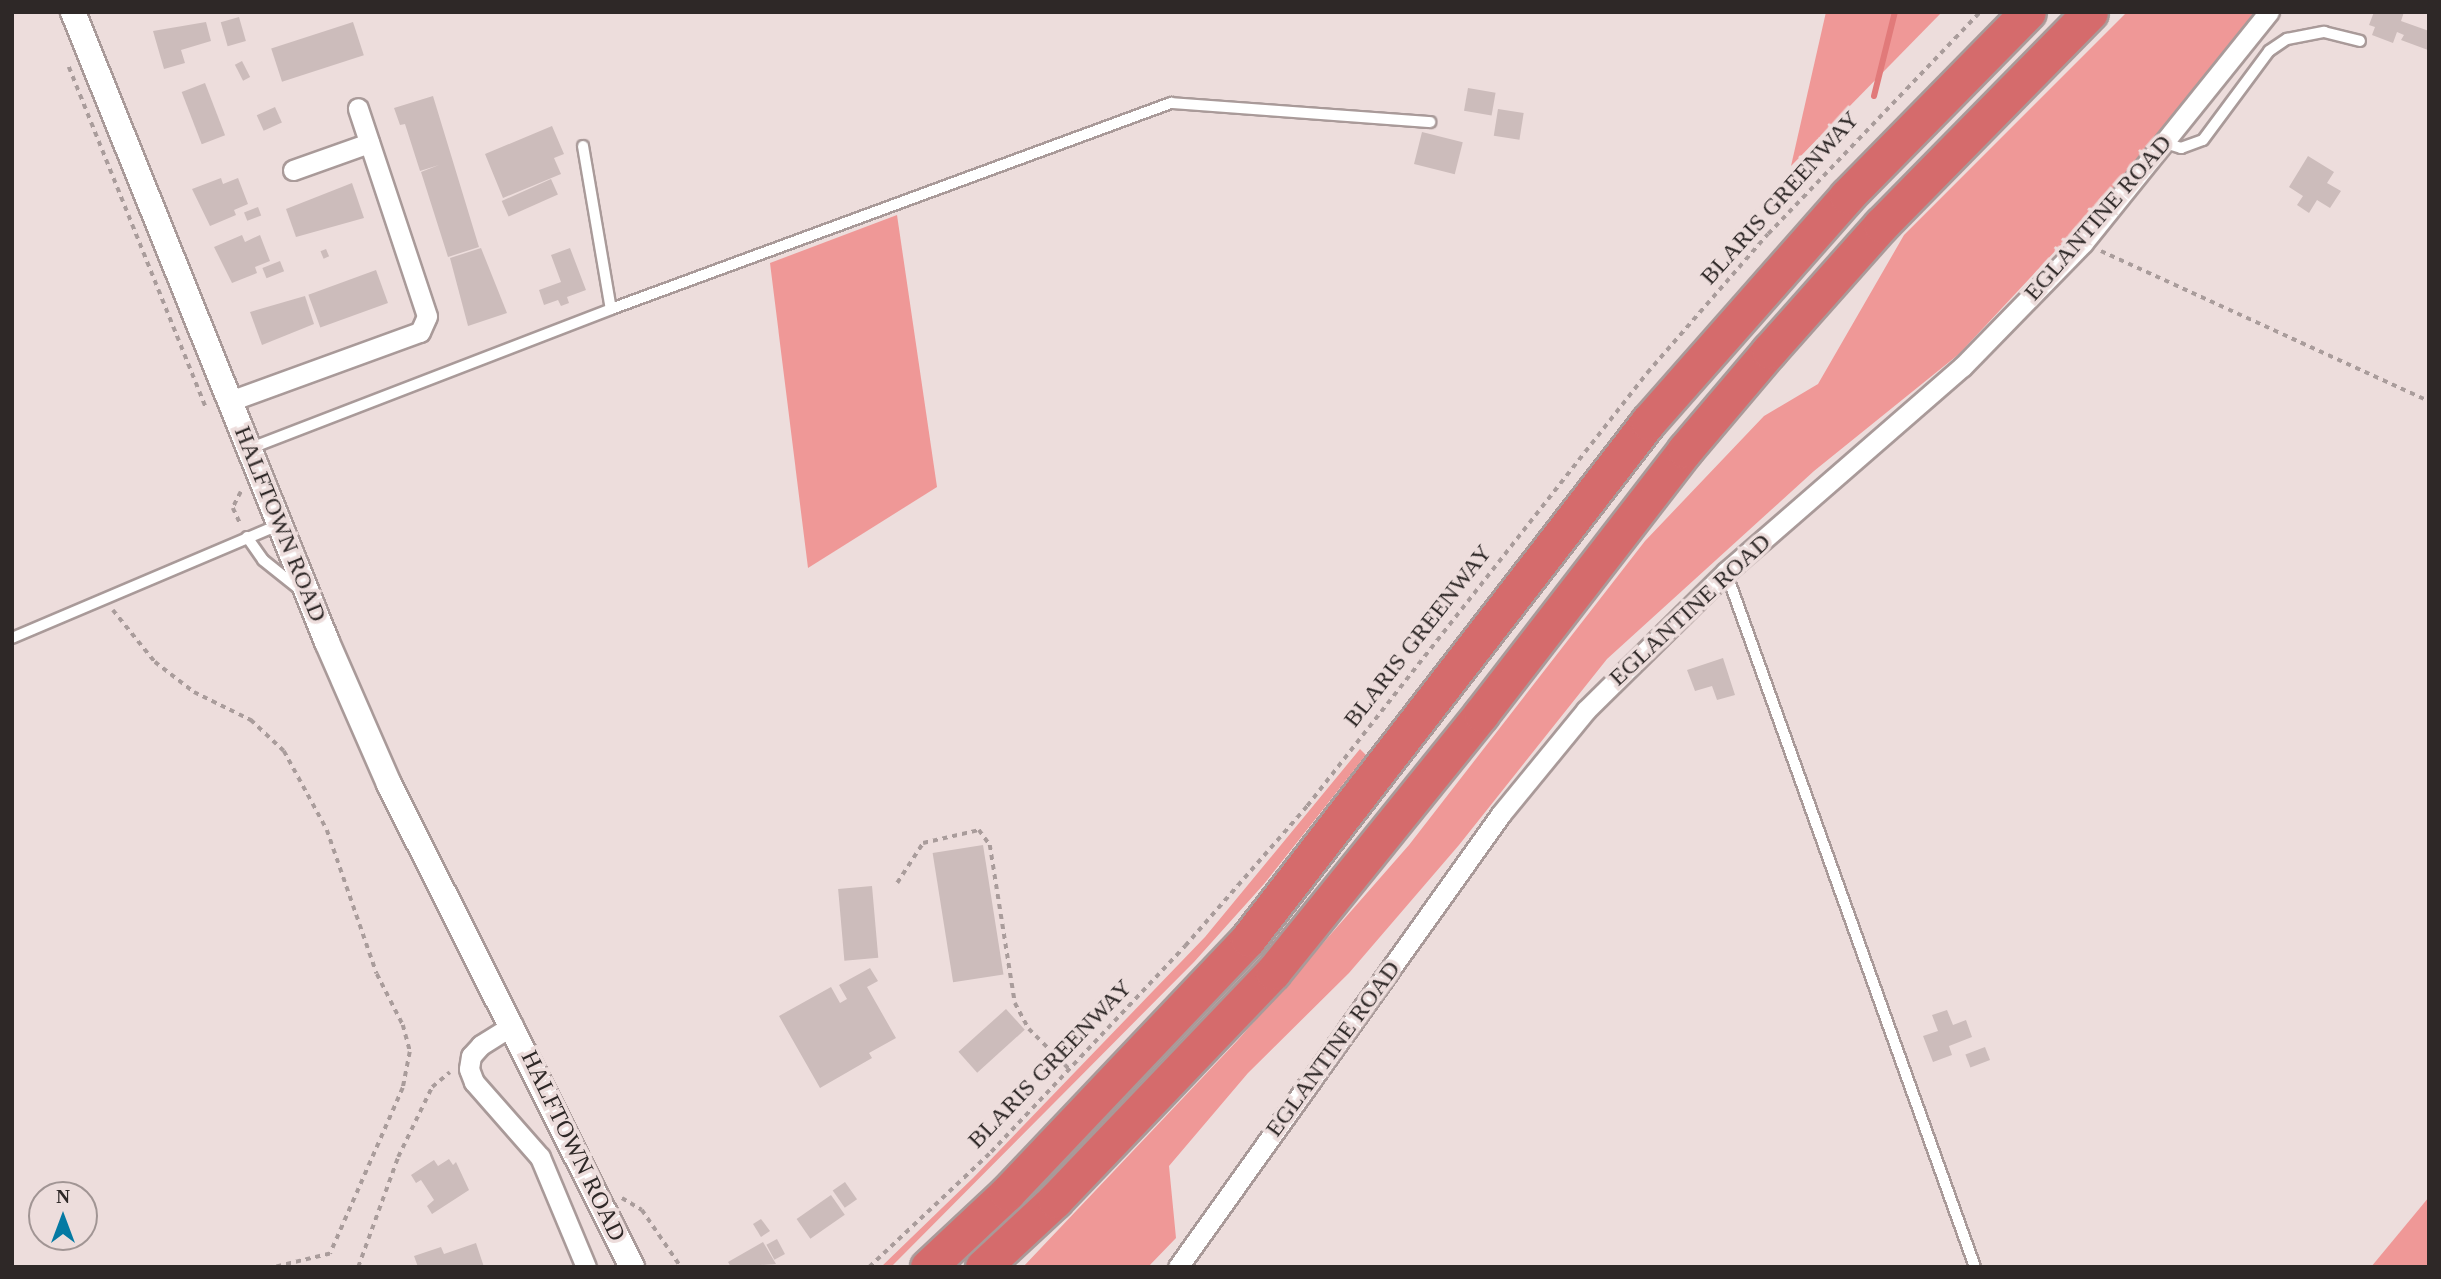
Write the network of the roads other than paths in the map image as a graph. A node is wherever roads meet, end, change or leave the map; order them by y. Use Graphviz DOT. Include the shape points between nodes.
graph roads {
  1 [pos="73,12"];
  2 [pos="2028,12"];
  3 [pos="2090,12"];
  4 [pos="2269,12"];
  5 [pos="2360,41"];
  6 [pos="358,108"];
  7 [pos="1430,122"];
  8 [pos="369,143"];
  9 [pos="2165,143"];
  10 [pos="583,146"];
  11 [pos="293,170"];
  12 [pos="611,309"];
  13 [pos="230,401"];
  14 [pos="250,449"];
  15 [pos="282,523"];
  16 [pos="247,537"];
  17 [pos="1726,572"];
  18 [pos="310,598"];
  19 [pos="12,638"];
  20 [pos="513,1025"];
  21 [pos="586,1267"];
  22 [pos="632,1267"];
  23 [pos="928,1267"];
  24 [pos="983,1267"];
  25 [pos="1178,1267"];
  26 [pos="1975,1267"];
  1 -- 13 [label="street, HALFTOWN ROAD"];
  2 -- 23 [label="highway" via="1847,196 1648,422 1248,939 1007,1193"];
  3 -- 24 [label="highway" via="1890,216 1769,351 1685,450 1490,704 1273,972 1055,1200"];
  4 -- 9 [label="street, EGLANTINE ROAD"];
  5 -- 9 [label="lane" via="2324,32 2287,39 2269,51 2203,141 2181,148"];
  6 -- 8 [label="street"];
  7 -- 12 [label="lane" via="1171,103"];
  8 -- 11 [label="street"];
  8 -- 13 [label="street" via="427,316 420,332"];
  9 -- 17 [label="street, EGLANTINE ROAD" via="2083,243 1962,367"];
  10 -- 12 [label="lane"];
  12 -- 14 [label="lane"];
  13 -- 14 [label="street, HALFTOWN ROAD"];
  14 -- 15 [label="street, HALFTOWN ROAD"];
  15 -- 16 [label="lane"];
  15 -- 18 [label="street, HALFTOWN ROAD"];
  16 -- 18 [label="lane" via="263,560"];
  16 -- 19 [label="lane"];
  17 -- 25 [label="street, EGLANTINE ROAD" via="1586,710 1501,814"];
  17 -- 26 [label="lane"];
  18 -- 20 [label="street, HALFTOWN ROAD" via="389,784"];
  20 -- 21 [label="street, HALFTOWN ROAD" via="471,1056 469,1069 474,1082 540,1157"];
  20 -- 22 [label="street, HALFTOWN ROAD"];
}
